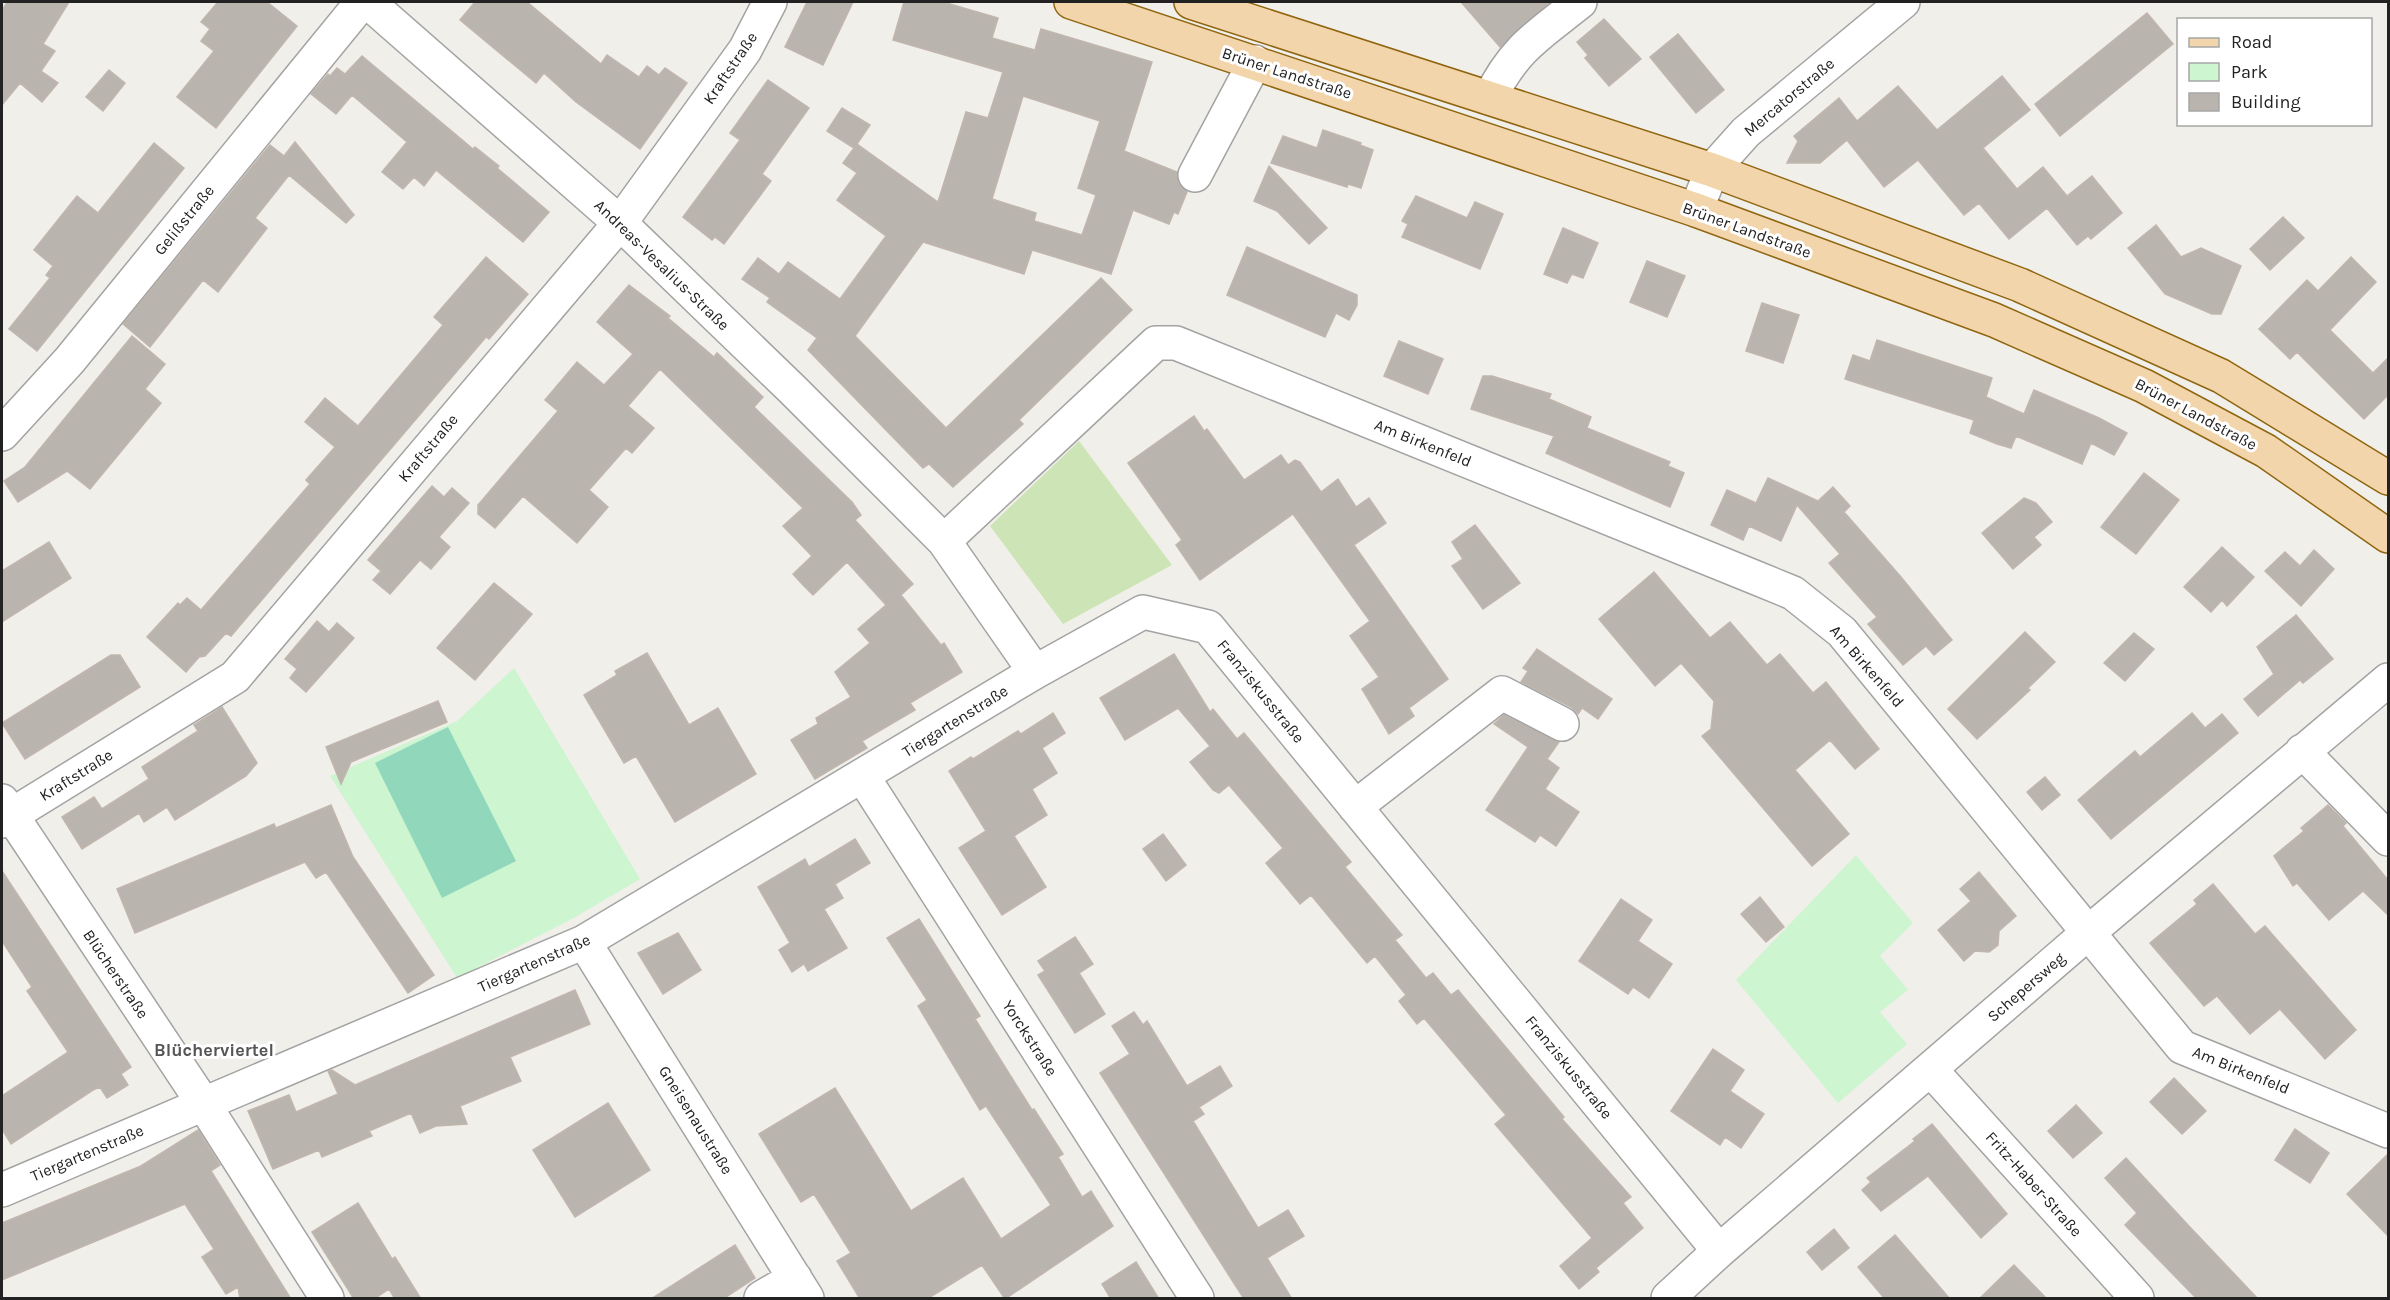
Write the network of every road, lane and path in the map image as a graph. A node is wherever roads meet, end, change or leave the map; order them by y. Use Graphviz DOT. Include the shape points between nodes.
graph roads {
  1 [pos="362,2"];
  2 [pos="368,2"];
  3 [pos="770,2"];
  4 [pos="1071,2"];
  5 [pos="1191,2"];
  6 [pos="1580,2"];
  7 [pos="1903,2"];
  8 [pos="1255,62"];
  9 [pos="1490,98"];
  10 [pos="1712,170"];
  11 [pos="1195,175"];
  12 [pos="1696,210"];
  13 [pos="620,223"];
  14 [pos="2,434"];
  15 [pos="2388,478"];
  16 [pos="2388,536"];
  17 [pos="944,541"];
  18 [pos="1035,672"];
  19 [pos="2388,680"];
  20 [pos="1562,724"];
  21 [pos="2302,751"];
  22 [pos="863,777"];
  23 [pos="1355,807"];
  24 [pos="4,813"];
  25 [pos="2388,839"];
  26 [pos="2089,932"];
  27 [pos="584,942"];
  28 [pos="1930,1070"];
  29 [pos="203,1103"];
  30 [pos="2388,1131"];
  31 [pos="2,1190"];
  32 [pos="1719,1251"];
  33 [pos="801,1288"];
  34 [pos="327,1299"];
  35 [pos="761,1299"];
  36 [pos="1197,1299"];
  37 [pos="1668,1299"];
  38 [pos="2137,1299"];
  1 -- 14 [label="street, Gelißstraße" via="69,361"];
  2 -- 13 [label="street, Andreas-Vesalius-Straße"];
  3 -- 13 [label="street, Kraftstraße" via="745,50"];
  4 -- 8 [label="main road, Brüner Landstraße"];
  5 -- 9 [label="main road"];
  6 -- 9 [label="street" via="1520,50"];
  7 -- 10 [label="street, Mercatorstraße" via="1746,132"];
  8 -- 11 [label="street"];
  8 -- 12 [label="main road, Brüner Landstraße"];
  9 -- 10 [label="main road"];
  10 -- 12 [label="street, Mercatorstraße"];
  10 -- 15 [label="main road" via="2020,285 2159,346 2277,407"];
  12 -- 16 [label="main road, Brüner Landstraße" via="1994,320 2144,386 2266,451"];
  13 -- 17 [label="street, Andreas-Vesalius-Straße"];
  13 -- 24 [label="street, Kraftstraße" via="235,678"];
  17 -- 18 [label="street"];
  17 -- 26 [label="street, Am Birkenfeld" via="1156,344 1176,343 1793,593 1842,632"];
  18 -- 22 [label="street, Tiergartenstraße"];
  18 -- 23 [label="street, Franziskusstraße" via="1143,612 1208,627"];
  19 -- 21 [label="street, Schepersweg"];
  20 -- 23 [label="street" via="1502,693"];
  21 -- 25 [label="street"];
  21 -- 26 [label="street, Schepersweg"];
  22 -- 27 [label="street, Tiergartenstraße"];
  22 -- 36 [label="street, Yorckstraße"];
  23 -- 32 [label="street, Franziskusstraße"];
  24 -- 29 [label="street, Blücherstraße"];
  26 -- 28 [label="street, Schepersweg"];
  26 -- 30 [label="street, Am Birkenfeld" via="2182,1047"];
  27 -- 29 [label="street, Tiergartenstraße"];
  27 -- 33 [label="street, Gneisenaustraße"];
  28 -- 32 [label="street, Schepersweg"];
  28 -- 38 [label="street, Fritz-Haber-Straße"];
  29 -- 31 [label="street, Tiergartenstraße"];
  29 -- 34 [label="street, Blücherstraße"];
  32 -- 37 [label="street, Schepersweg"];
  33 -- 35 [label="street"];
}
